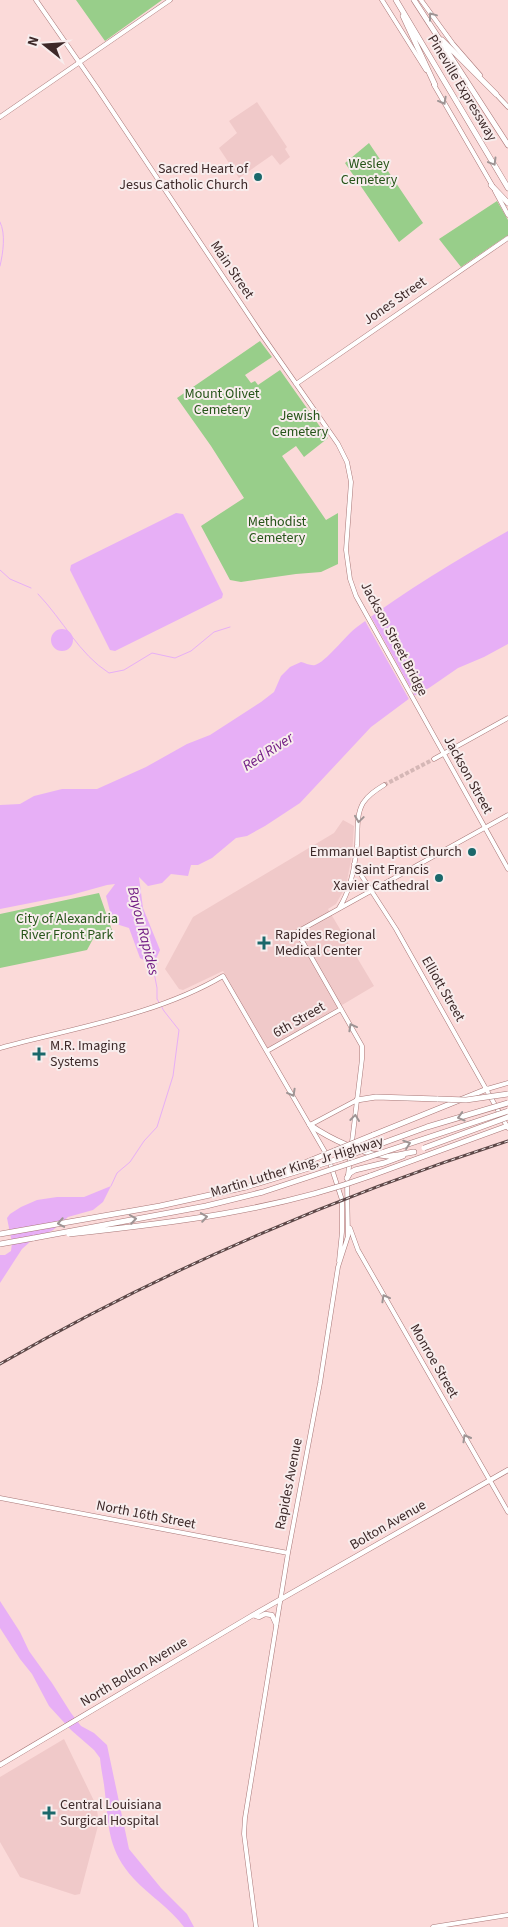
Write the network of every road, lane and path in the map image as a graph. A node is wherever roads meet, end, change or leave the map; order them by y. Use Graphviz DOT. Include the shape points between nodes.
graph roads {
  1 [pos="36,0"];
  2 [pos="170,0"];
  3 [pos="382,0"];
  4 [pos="396,0"];
  5 [pos="414,0"];
  6 [pos="421,0"];
  7 [pos="436,34"];
  8 [pos="80,62"];
  9 [pos="434,86"];
  10 [pos="496,94"];
  11 [pos="508,107"];
  12 [pos="0,117"];
  13 [pos="508,145"];
  14 [pos="491,185"];
  15 [pos="508,188"];
  16 [pos="508,203"];
  17 [pos="508,215"];
  18 [pos="508,238"];
  19 [pos="296,384"];
  20 [pos="348,571"];
  21 [pos="422,717"];
  22 [pos="508,718"];
  23 [pos="443,754"];
  24 [pos="434,759"];
  25 [pos="384,785"];
  26 [pos="508,815"];
  27 [pos="484,828"];
  28 [pos="354,864"];
  29 [pos="508,870"];
  30 [pos="373,890"];
  31 [pos="335,911"];
  32 [pos="341,1009"];
  33 [pos="0,1048"];
  34 [pos="268,1051"];
  35 [pos="508,1083"];
  36 [pos="487,1090"];
  37 [pos="508,1094"];
  38 [pos="357,1100"];
  39 [pos="508,1103"];
  40 [pos="508,1112"];
  41 [pos="508,1117"];
  42 [pos="310,1125"];
  43 [pos="508,1126"];
  44 [pos="352,1146"];
  45 [pos="414,1152"];
  46 [pos="348,1178"];
  47 [pos="246,1187"];
  48 [pos="348,1218"];
  49 [pos="0,1234"];
  50 [pos="34,1238"];
  51 [pos="0,1244"];
  52 [pos="338,1267"];
  53 [pos="508,1470"];
  54 [pos="491,1480"];
  55 [pos="0,1498"];
  56 [pos="508,1512"];
  57 [pos="288,1553"];
  58 [pos="280,1601"];
  59 [pos="253,1615"];
  60 [pos="276,1624"];
  61 [pos="0,1765"];
  62 [pos="508,1915"];
  63 [pos="256,1927"];
  64 [pos="433,1927"];
  1 -- 8 [label="main road, Main Street"];
  2 -- 8 [label="main road"];
  3 -- 9 [label="main road"];
  4 -- 9 [label="highway"];
  4 -- 15 [label="highway, Pineville Expressway, one-way"];
  5 -- 7 [label="highway, Pineville Expressway"];
  10 -- 6 [label="main road, one-way"];
  7 -- 10 [label="highway"];
  7 -- 13 [label="highway, Pineville Expressway"];
  8 -- 12 [label="main road"];
  8 -- 19 [label="main road, Main Street"];
  9 -- 14 [label="main road, one-way"];
  10 -- 11 [label="main road"];
  14 -- 16 [label="highway"];
  14 -- 17 [label="main road"];
  18 -- 19 [label="main road, Jones Street"];
  19 -- 20 [label="main road, Main Street" via="347,462 351,482 346,550"];
  20 -- 21 [label="main road, Jackson Street Bridge" via="360,605"];
  21 -- 23 [label="main road, Jackson Street"];
  22 -- 23 [label="main road"];
  23 -- 24 [label="main road"];
  23 -- 27 [label="main road, Jackson Street"];
  25 -- 28 [label="main road, one-way" via="362,806"];
  26 -- 27 [label="main road"];
  27 -- 29 [label="main road, Jackson Street"];
  27 -- 30 [label="main road"];
  28 -- 30 [label="main road, Elliott Street"];
  28 -- 31 [label="main road" via="346,897"];
  30 -- 31 [label="main road"];
  30 -- 36 [label="main road, Elliott Street"];
  31 -- 32 [label="main road" via="297,932"];
  32 -- 34 [label="main road, 6th Street"];
  38 -- 32 [label="main road, Rapides Avenue, one-way" via="362,1046"];
  33 -- 34 [label="main road" via="143,1010 207,986 223,976"];
  34 -- 42 [label="main road, one-way"];
  35 -- 36 [label="main road"];
  36 -- 43 [label="main road, Elliott Street"];
  36 -- 47 [label="highway, bridge"];
  37 -- 38 [label="highway, bridge" via="471,1099 376,1096"];
  38 -- 42 [label="main road"];
  44 -- 38 [label="main road, Rapides Avenue, one-way"];
  39 -- 47 [label="highway, Martin Luther King, Jr Highway, one-way, bridge"];
  50 -- 40 [label="highway, Martin Luther King, Jr Highway, one-way, bridge" via="206,1206 263,1192"];
  41 -- 45 [label="highway, bridge"];
  42 -- 44 [label="highway"];
  42 -- 52 [label="main road" via="328,1157 340,1192 342,1232"];
  50 -- 43 [label="highway, one-way, bridge" via="172,1222 295,1198 370,1176"];
  44 -- 45 [label="highway" via="388,1156"];
  44 -- 46 [label="main road, Rapides Avenue"];
  45 -- 46 [label="highway" via="355,1170"];
  46 -- 48 [label="main road, Rapides Avenue"];
  47 -- 49 [label="highway, Martin Luther King, Jr Highway, one-way" via="160,1206"];
  48 -- 52 [label="main road, Rapides Avenue" via="348,1236"];
  54 -- 48 [label="main road, Monroe Street, one-way" via="358,1250"];
  50 -- 51 [label="highway, Martin Luther King, Jr Highway"];
  52 -- 57 [label="main road, Rapides Avenue"];
  53 -- 54 [label="main road, Bolton Avenue"];
  54 -- 56 [label="main road, Monroe Street"];
  54 -- 58 [label="main road, Bolton Avenue"];
  55 -- 57 [label="main road, North 16th Street"];
  57 -- 58 [label="main road, Rapides Avenue"];
  58 -- 59 [label="main road, North Bolton Avenue"];
  58 -- 60 [label="main road, Rapides Avenue"];
  59 -- 60 [label="main road" via="272,1614"];
  59 -- 61 [label="main road, North Bolton Avenue"];
  60 -- 63 [label="main road, Rapides Avenue" via="244,1827"];
  62 -- 64 [label="main road"];
}
